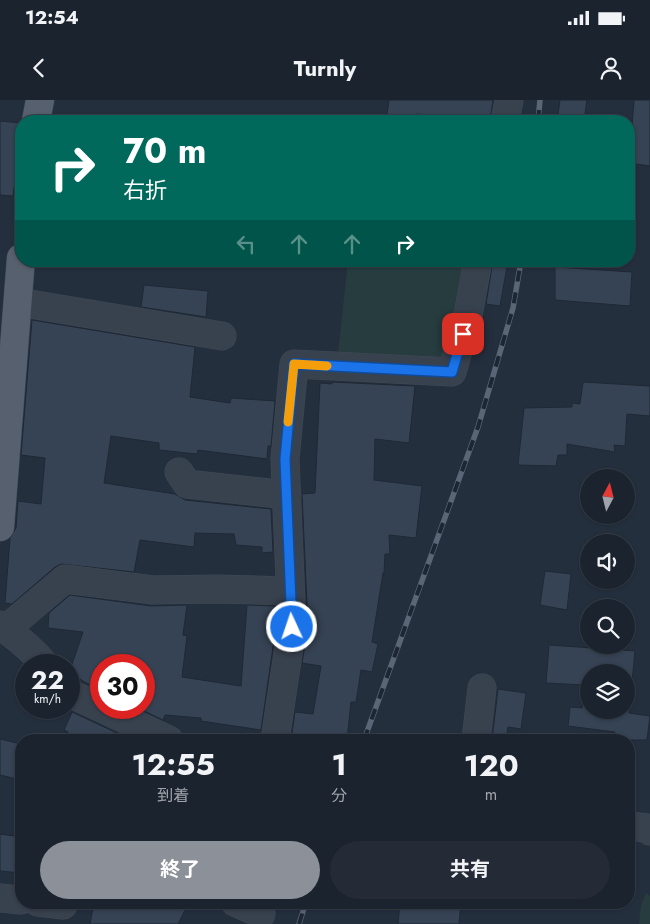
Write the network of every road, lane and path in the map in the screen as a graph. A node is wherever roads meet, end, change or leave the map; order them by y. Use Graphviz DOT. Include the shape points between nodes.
graph roads {
  1 [pos="40,100"];
  2 [pos="509,100"];
  3 [pos="37,115"];
  4 [pos="506,115"];
  5 [pos="20,267"];
  6 [pos="477,267"];
  7 [pos="18,302"];
  8 [pos="222,336"];
  9 [pos="6,374"];
  10 [pos="179,472"];
  11 [pos="287,495"];
  12 [pos="0,527"];
  13 [pos="290,591"];
  14 [pos="3,627"];
  15 [pos="36,654"];
  16 [pos="482,688"];
  17 [pos="80,698"];
  18 [pos="156,734"];
  19 [pos="276,734"];
  20 [pos="477,734"];
  21 [pos="635,827"];
  22 [pos="650,831"];
  23 [pos="0,898"];
  24 [pos="15,899"];
  1 -- 3 [label="main road"];
  2 -- 4 [label="street"];
  5 -- 7 [label="main road"];
  6 -- 11 [label="street" via="468,316 452,372 294,364 285,459"];
  7 -- 8 [label="street"];
  7 -- 9 [label="main road"];
  9 -- 12 [label="main road"];
  10 -- 11 [label="street" via="187,484"];
  11 -- 13 [label="street"];
  13 -- 14 [label="street" via="153,590 65,579"];
  13 -- 19 [label="street" via="292,627"];
  14 -- 15 [label="street"];
  16 -- 20 [label="street"];
  17 -- 18 [label="street"];
  21 -- 22 [label="street"];
  23 -- 24 [label="street"];
}
